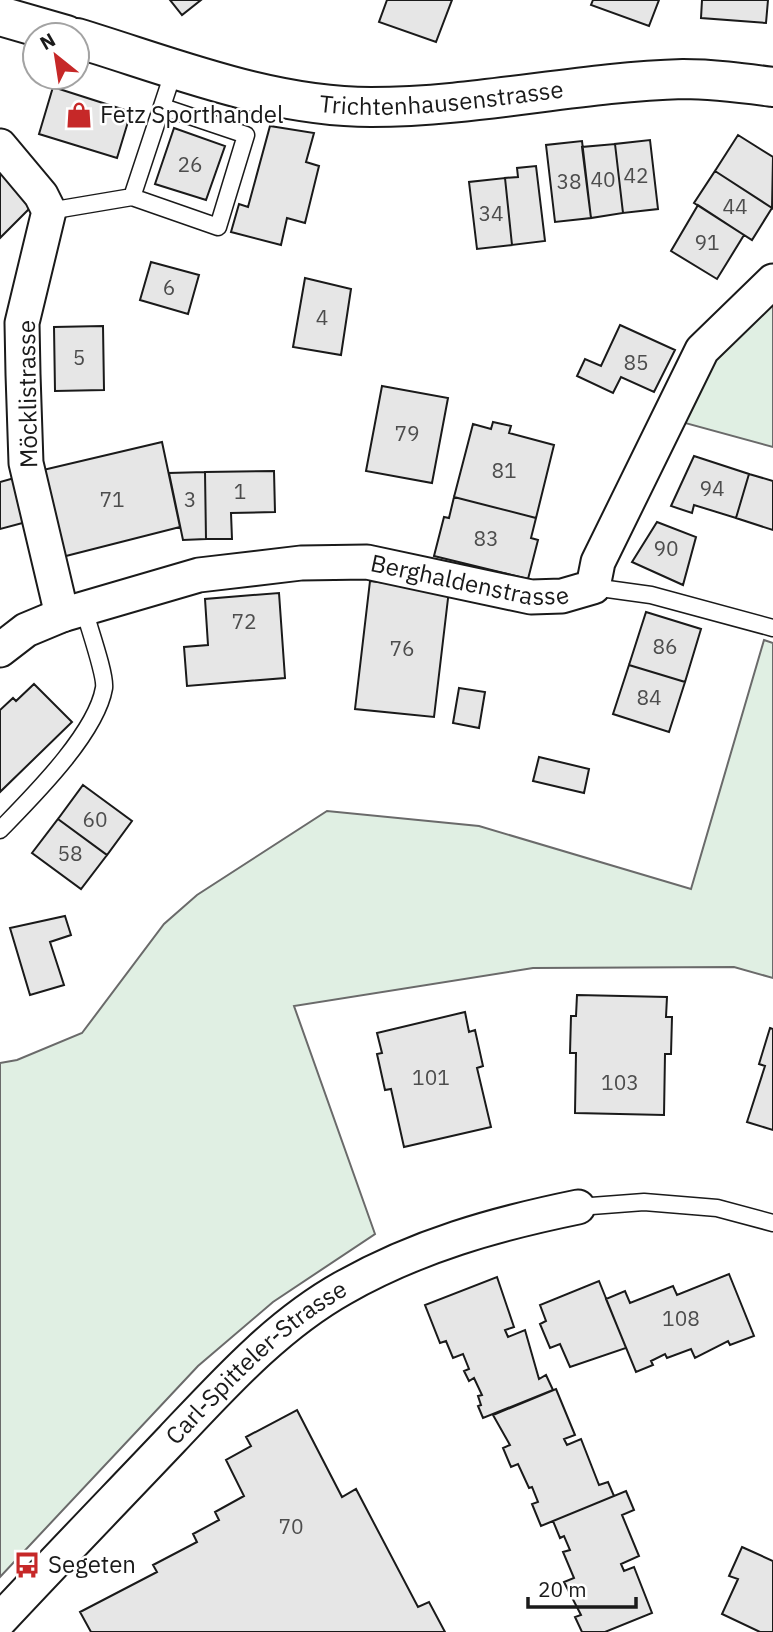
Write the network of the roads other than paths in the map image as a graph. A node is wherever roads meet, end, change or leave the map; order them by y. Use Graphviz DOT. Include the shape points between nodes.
graph roads {
  1 [pos="0,16"];
  2 [pos="21,22"];
  3 [pos="91,42"];
  4 [pos="175,68"];
  5 [pos="773,87"];
  6 [pos="163,107"];
  7 [pos="1,150"];
  8 [pos="132,197"];
  9 [pos="49,211"];
  10 [pos="773,281"];
  11 [pos="593,587"];
  12 [pos="73,612"];
  13 [pos="773,628"];
  14 [pos="0,650"];
  15 [pos="0,830"];
  16 [pos="578,1207"];
  17 [pos="773,1223"];
  18 [pos="0,1620"];
  1 -- 2 [label="street"];
  3 -- 4 [label="street, Trichtenhausenstrasse"];
  4 -- 5 [label="street, Trichtenhausenstrasse" via="293,100 368,107 427,106 684,79"];
  4 -- 6 [label="lane"];
  6 -- 8 [label="lane"];
  6 -- 8 [label="lane" via="246,135 218,227"];
  7 -- 9 [label="street" via="41,195"];
  8 -- 9 [label="lane"];
  9 -- 12 [label="street, Möcklistrasse" via="22,323 26,463"];
  10 -- 11 [label="street, Berghaldenstrasse" via="702,350 598,562"];
  11 -- 12 [label="street, Berghaldenstrasse" via="562,596 531,597 367,562 300,563 199,575"];
  11 -- 13 [label="lane" via="651,595"];
  12 -- 14 [label="street, Berghaldenstrasse" via="26,631"];
  12 -- 15 [label="lane" via="104,686 100,698 91,721 49,779"];
  16 -- 17 [label="lane" via="644,1202 717,1208"];
  16 -- 18 [label="street, Carl-Spitteler-Strasse" via="451,1238 382,1267 303,1315 228,1381"];
}
